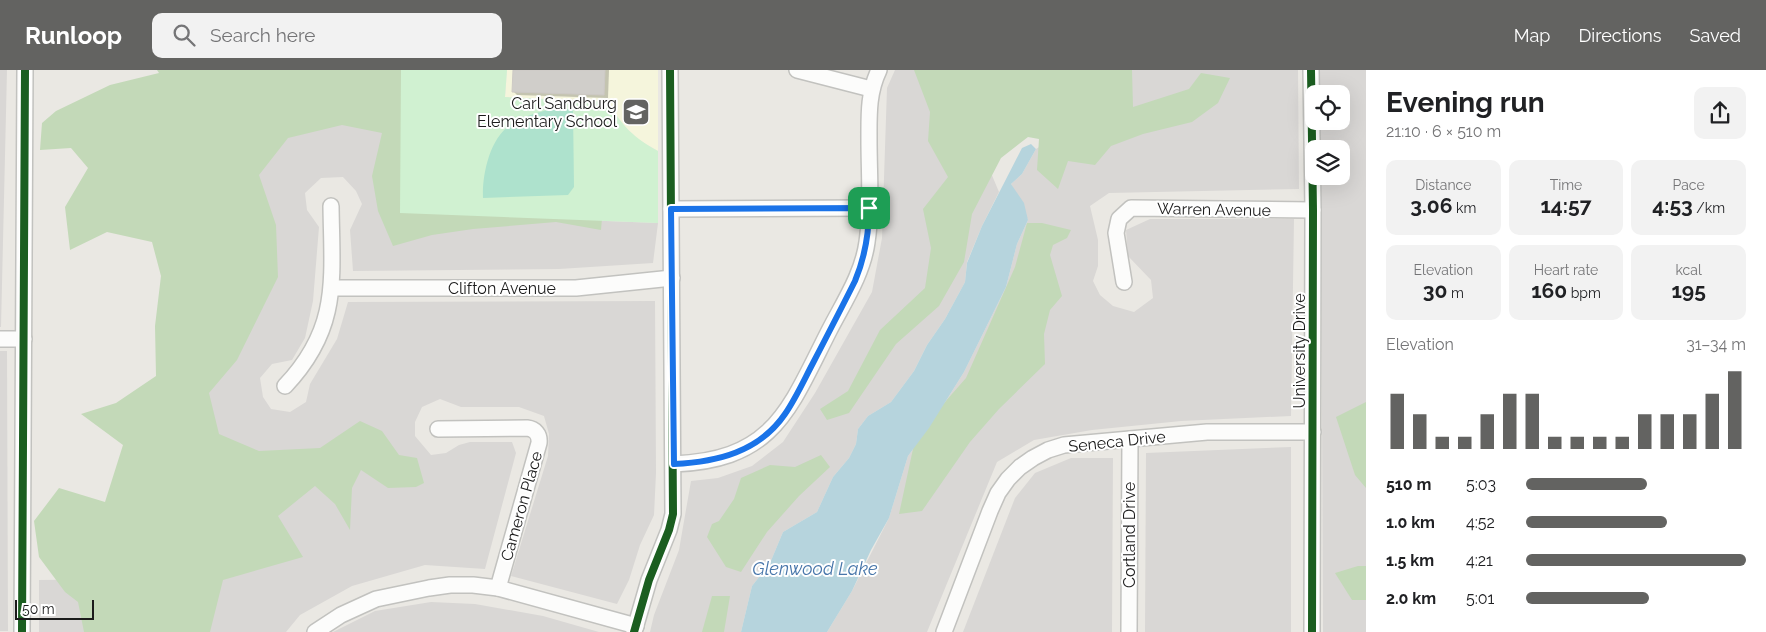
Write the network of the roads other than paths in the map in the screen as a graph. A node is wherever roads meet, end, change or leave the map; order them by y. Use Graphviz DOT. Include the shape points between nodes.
graph roads {
  1 [pos="25,70"];
  2 [pos="670,70"];
  3 [pos="798,70"];
  4 [pos="878,70"];
  5 [pos="1311,70"];
  6 [pos="871,89"];
  7 [pos="331,206"];
  8 [pos="869,208"];
  9 [pos="671,209"];
  10 [pos="1313,210"];
  11 [pos="672,278"];
  12 [pos="1124,282"];
  13 [pos="332,288"];
  14 [pos="0,339"];
  15 [pos="24,339"];
  16 [pos="285,386"];
  17 [pos="438,429"];
  18 [pos="1313,432"];
  19 [pos="1130,439"];
  20 [pos="674,464"];
  21 [pos="498,588"];
  22 [pos="635,629"];
  23 [pos="22,632"];
  24 [pos="315,632"];
  25 [pos="944,632"];
  26 [pos="1129,632"];
  27 [pos="1312,632"];
  1 -- 15 [label="street"];
  2 -- 9 [label="street"];
  3 -- 6 [label="street"];
  4 -- 6 [label="street"];
  5 -- 10 [label="street, University Drive"];
  6 -- 8 [label="street" via="868,110"];
  7 -- 13 [label="street"];
  8 -- 9 [label="street"];
  8 -- 20 [label="street" via="867,244 859,272 784,416 759,440 727,456"];
  9 -- 11 [label="street"];
  10 -- 12 [label="street, Warren Avenue" via="1131,208 1119,219 1116,233"];
  10 -- 18 [label="street, University Drive"];
  11 -- 13 [label="street, Clifton Avenue" via="576,288"];
  11 -- 20 [label="street"];
  13 -- 16 [label="street" via="327,316 314,349"];
  14 -- 15 [label="street"];
  15 -- 23 [label="street"];
  17 -- 21 [label="street, Cameron Place" via="527,428 538,436"];
  18 -- 19 [label="street, Seneca Drive" via="1207,432"];
  18 -- 27 [label="street, University Drive"];
  19 -- 25 [label="street, Seneca Drive" via="1078,443 1048,450 1008,479 990,511"];
  19 -- 26 [label="street, Cortland Drive"];
  20 -- 22 [label="street" via="673,514"];
  21 -- 22 [label="street"];
  21 -- 24 [label="street" via="450,585 376,599 341,615"];
}
